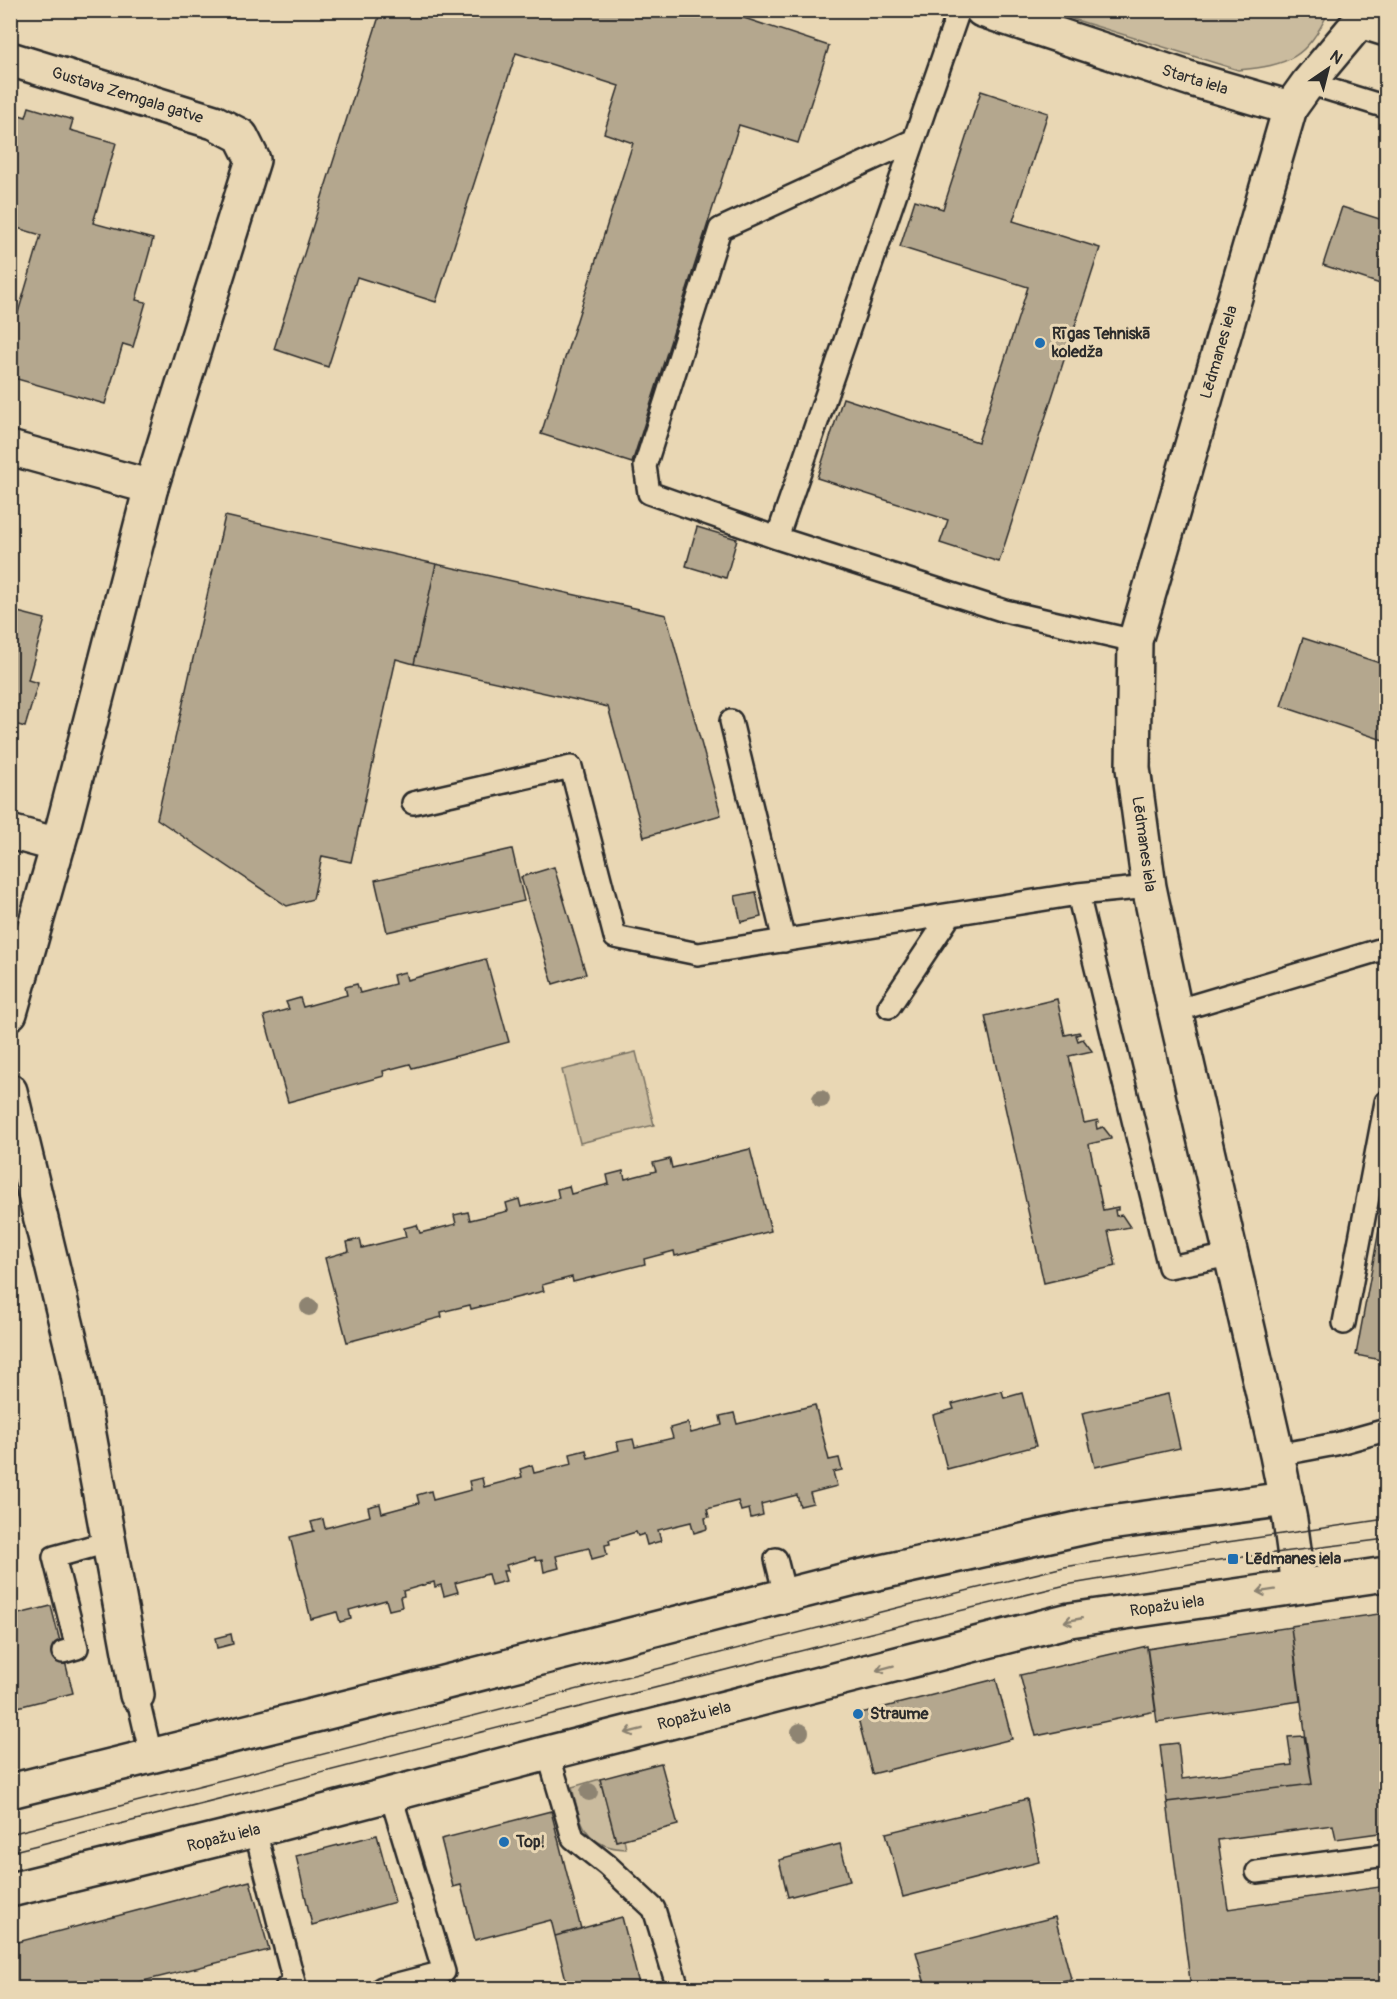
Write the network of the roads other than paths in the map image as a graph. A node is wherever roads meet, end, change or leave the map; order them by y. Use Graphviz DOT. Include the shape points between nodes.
graph roads {
  1 [pos="959,10"];
  2 [pos="982,10"];
  3 [pos="1369,20"];
  4 [pos="10,59"];
  5 [pos="1299,96"];
  6 [pos="1386,107"];
  7 [pos="914,140"];
  8 [pos="10,448"];
  9 [pos="151,488"];
  10 [pos="777,538"];
  11 [pos="1135,641"];
  12 [pos="732,721"];
  13 [pos="413,803"];
  14 [pos="10,832"];
  15 [pos="58,845"];
  16 [pos="1149,887"];
  17 [pos="1078,894"];
  18 [pos="951,914"];
  19 [pos="784,941"];
  20 [pos="1386,948"];
  21 [pos="889,1007"];
  22 [pos="1175,1011"];
  23 [pos="10,1013"];
  24 [pos="10,1091"];
  25 [pos="1386,1102"];
  26 [pos="19,1159"];
  27 [pos="1231,1255"];
  28 [pos="1344,1323"];
  29 [pos="1386,1430"];
  30 [pos="1276,1455"];
  31 [pos="1286,1499"];
  32 [pos="108,1542"];
  33 [pos="776,1559"];
  34 [pos="1386,1574"];
  35 [pos="1299,1586"];
  36 [pos="784,1595"];
  37 [pos="63,1653"];
  38 [pos="137,1695"];
  39 [pos="548,1753"];
  40 [pos="151,1755"];
  41 [pos="10,1791"];
  42 [pos="390,1794"];
  43 [pos="255,1830"];
  44 [pos="1386,1855"];
  45 [pos="1257,1872"];
  46 [pos="10,1890"];
  47 [pos="286,1989"];
  48 [pos="382,1989"];
  49 [pos="678,1989"];
  1 -- 7 [label="lane"];
  2 -- 5 [label="street, Starta iela" via="1191,79"];
  3 -- 5 [label="street"];
  4 -- 9 [label="street, Gustava Zemgala gatve" via="214,122 241,136 253,160"];
  5 -- 6 [label="lane"];
  5 -- 11 [label="street, Lēdmanes iela"];
  7 -- 10 [label="lane"];
  7 -- 10 [label="lane" via="720,229 645,466 649,493"];
  8 -- 9 [label="street"];
  9 -- 15 [label="street"];
  10 -- 11 [label="lane" via="1005,611"];
  11 -- 16 [label="street, Lēdmanes iela" via="1132,768"];
  12 -- 19 [label="lane"];
  13 -- 19 [label="lane" via="571,767 615,937 698,954"];
  14 -- 15 [label="street"];
  15 -- 23 [label="street"];
  16 -- 17 [label="lane"];
  16 -- 22 [label="street, Lēdmanes iela"];
  17 -- 18 [label="lane"];
  17 -- 27 [label="lane" via="1169,1267"];
  18 -- 19 [label="lane"];
  18 -- 21 [label="lane"];
  20 -- 22 [label="lane"];
  22 -- 27 [label="street, Lēdmanes iela"];
  24 -- 26 [label="street"];
  25 -- 28 [label="lane"];
  26 -- 32 [label="street" via="76,1364"];
  27 -- 30 [label="street, Lēdmanes iela"];
  29 -- 30 [label="lane"];
  30 -- 31 [label="street, Lēdmanes iela"];
  31 -- 35 [label="street, Lēdmanes iela"];
  31 -- 36 [label="street" via="1095,1525"];
  32 -- 37 [label="lane" via="54,1557 77,1648"];
  32 -- 38 [label="street"];
  33 -- 36 [label="lane"];
  34 -- 35 [label="street, Ropažu iela"];
  35 -- 39 [label="street, Ropažu iela, one-way" via="1070,1620"];
  36 -- 40 [label="street"];
  38 -- 40 [label="lane"];
  39 -- 42 [label="street, Ropažu iela"];
  39 -- 49 [label="lane" via="573,1838 654,1909"];
  40 -- 41 [label="street"];
  42 -- 43 [label="street, Ropažu iela"];
  42 -- 48 [label="lane" via="444,1972"];
  43 -- 46 [label="street, Ropažu iela"];
  43 -- 47 [label="lane" via="296,1986"];
  44 -- 45 [label="lane"];
}
